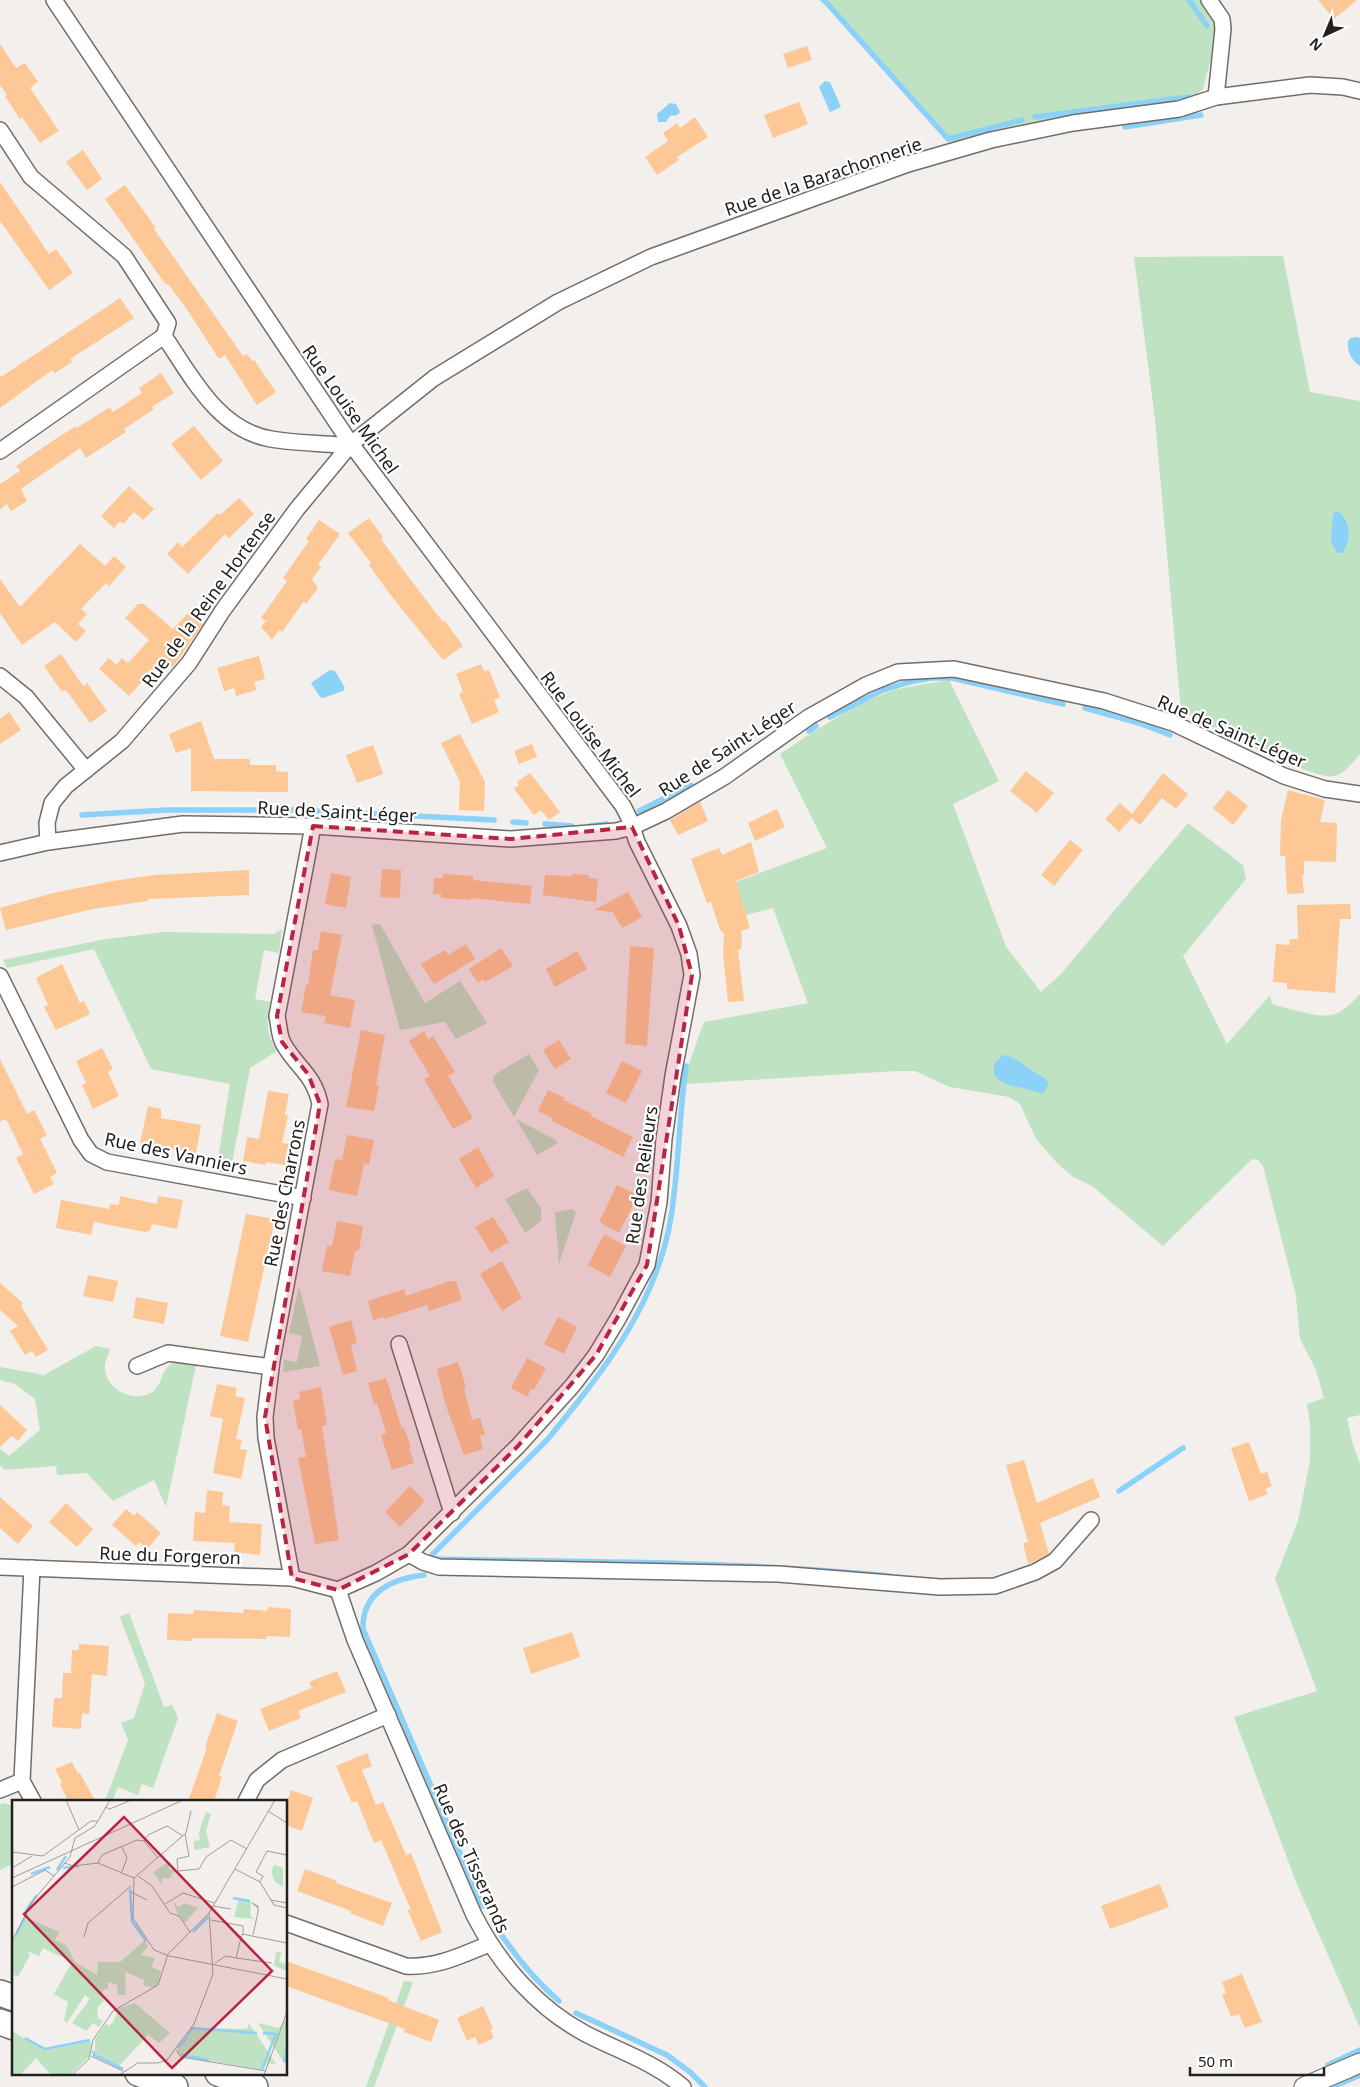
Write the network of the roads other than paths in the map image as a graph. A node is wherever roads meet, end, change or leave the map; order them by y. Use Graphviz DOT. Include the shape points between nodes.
graph roads {
  1 [pos="54,0"];
  2 [pos="1209,0"];
  3 [pos="1360,91"];
  4 [pos="1216,96"];
  5 [pos="0,130"];
  6 [pos="164,336"];
  7 [pos="351,444"];
  8 [pos="0,451"];
  9 [pos="0,676"];
  10 [pos="86,770"];
  11 [pos="1360,794"];
  12 [pos="313,826"];
  13 [pos="632,827"];
  14 [pos="48,842"];
  15 [pos="0,853"];
  16 [pos="0,976"];
  17 [pos="303,1198"];
  18 [pos="399,1344"];
  19 [pos="137,1366"];
  20 [pos="271,1367"];
  21 [pos="452,1513"];
  22 [pos="1091,1520"];
  23 [pos="409,1554"];
  24 [pos="0,1567"];
  25 [pos="32,1568"];
  26 [pos="292,1578"];
  27 [pos="338,1590"];
  28 [pos="388,1714"];
  29 [pos="22,1781"];
  30 [pos="0,1790"];
  31 [pos="32,1800"];
  32 [pos="247,1800"];
  33 [pos="288,1924"];
  34 [pos="489,1944"];
  35 [pos="0,1993"];
  36 [pos="12,1997"];
  37 [pos="0,2022"];
  38 [pos="12,2027"];
  39 [pos="1360,2063"];
  40 [pos="141,2074"];
  41 [pos="221,2074"];
  42 [pos="175,2087"];
  43 [pos="255,2087"];
  44 [pos="683,2087"];
  45 [pos="1304,2087"];
  1 -- 7 [label="street, Rue Louise Michel"];
  2 -- 4 [label="street" via="1222,19 1223,29"];
  3 -- 4 [label="street, Rue de la Barachonnerie" via="1310,85"];
  4 -- 7 [label="street, Rue de la Barachonnerie" via="1179,109 1074,123 991,140 916,161 651,257 558,302 474,352 434,378"];
  5 -- 6 [label="street" via="31,177 124,256 168,323"];
  6 -- 7 [label="street" via="211,404 224,417 254,434 271,439 340,446"];
  6 -- 8 [label="street"];
  7 -- 10 [label="street, Rue de la Reine Hortense" via="297,509 189,663 122,741"];
  7 -- 13 [label="street, Rue Louise Michel" via="623,806"];
  9 -- 10 [label="street" via="26,697"];
  10 -- 14 [label="street, Rue de la Reine Hortense" via="66,786 52,804 47,823"];
  11 -- 13 [label="street, Rue de Saint-Léger" via="1324,789 1284,776 1173,723 1104,701 954,669 898,672 866,685 809,717 724,777"];
  12 -- 13 [label="street, Rue de Saint-Léger" via="511,839 616,832"];
  12 -- 14 [label="street, Rue de Saint-Léger" via="183,824"];
  12 -- 17 [label="street, Rue des Charrons" via="278,1016 282,1042 308,1074 320,1104"];
  13 -- 21 [label="street, Rue des Relieurs" via="679,926 692,975 673,1076 659,1202 647,1264 619,1317 574,1386"];
  14 -- 15 [label="street, Rue de Saint-Léger"];
  16 -- 17 [label="street, Rue des Vanniers" via="81,1140 91,1154 107,1162"];
  17 -- 20 [label="street, Rue des Charrons"];
  18 -- 21 [label="street"];
  19 -- 20 [label="street" via="168,1353"];
  20 -- 26 [label="street, Rue des Charrons" via="264,1417 266,1438"];
  21 -- 23 [label="street, Rue des Relieurs"];
  22 -- 23 [label="street" via="1055,1561 995,1586 940,1587 778,1574 439,1567"];
  23 -- 27 [label="street, Rue des Relieurs"];
  24 -- 25 [label="street, Rue du Forgeron"];
  25 -- 26 [label="street, Rue du Forgeron"];
  25 -- 29 [label="street"];
  26 -- 27 [label="street, Rue du Forgeron"];
  27 -- 28 [label="street, Rue des Tisserands" via="355,1640"];
  28 -- 32 [label="street" via="282,1760 257,1780"];
  28 -- 34 [label="street, Rue des Tisserands"];
  29 -- 30 [label="street"];
  29 -- 31 [label="street"];
  33 -- 34 [label="street" via="406,1966 439,1964"];
  34 -- 44 [label="street, Rue des Tisserands" via="509,1971 558,2016 585,2034 668,2074"];
  35 -- 36 [label="highway"];
  37 -- 38 [label="highway"];
  39 -- 45 [label="street"];
  40 -- 42 [label="highway"];
  41 -- 43 [label="highway"];
}
